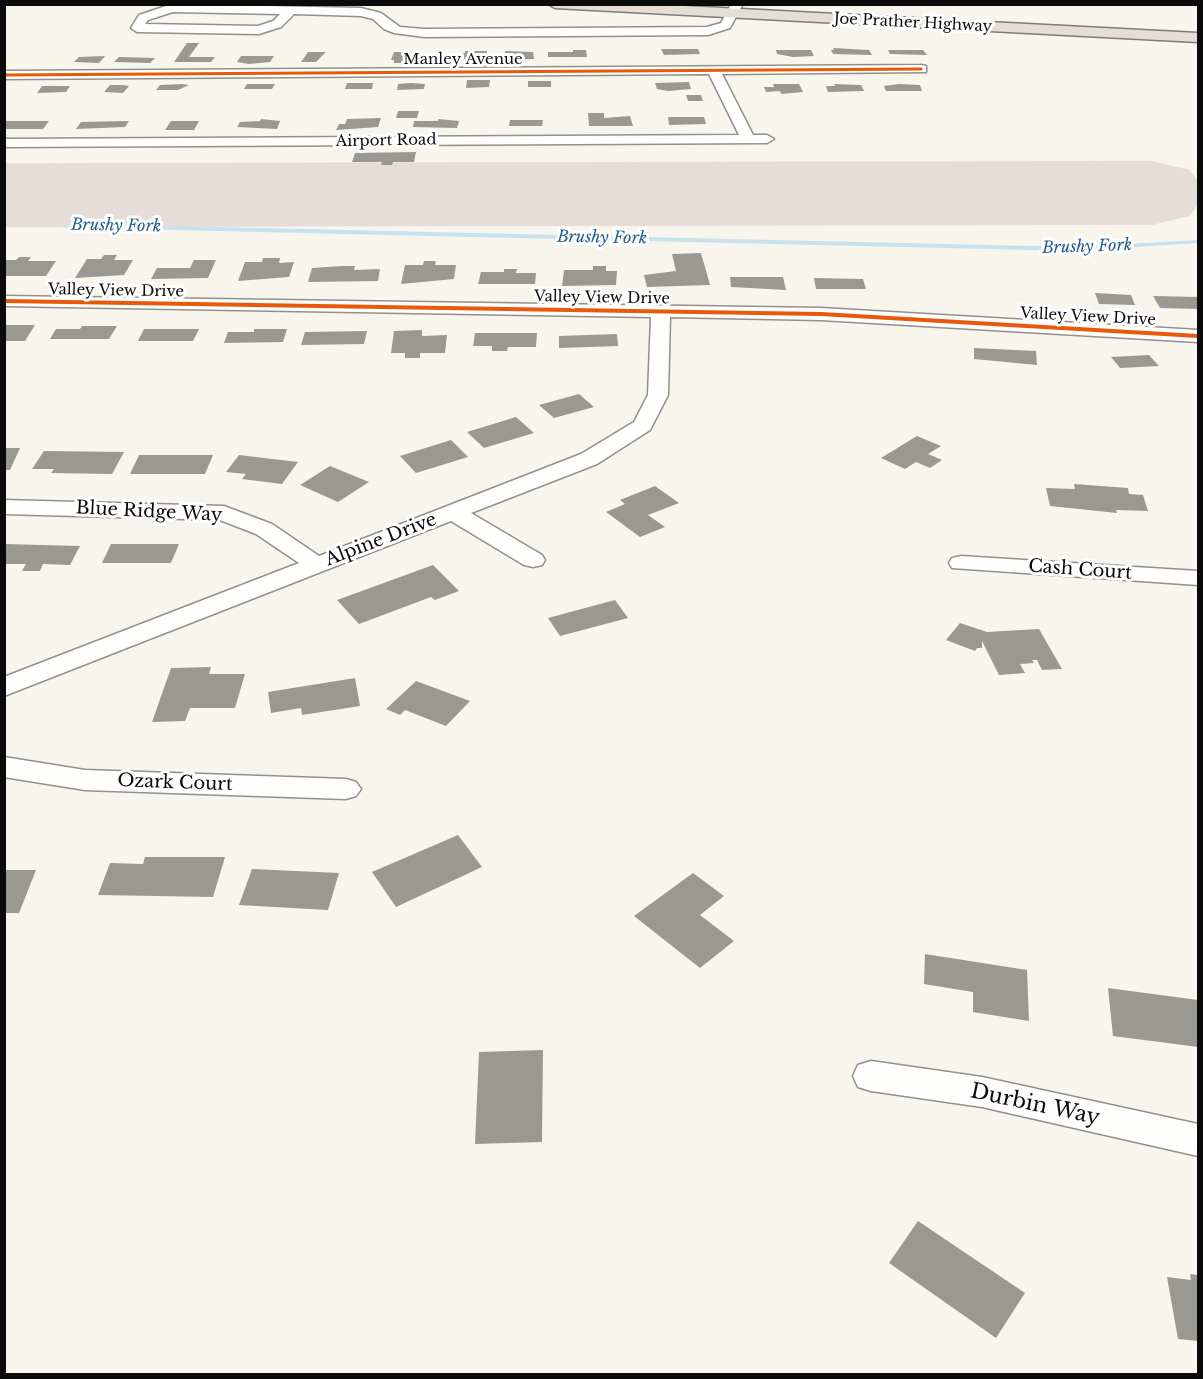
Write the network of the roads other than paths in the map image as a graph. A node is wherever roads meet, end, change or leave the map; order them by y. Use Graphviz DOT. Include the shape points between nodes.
graph roads {
  1 [pos="555,4"];
  2 [pos="739,8"];
  3 [pos="290,11"];
  4 [pos="1198,27"];
  5 [pos="1198,38"];
  6 [pos="921,69"];
  7 [pos="714,71"];
  8 [pos="4,75"];
  9 [pos="767,139"];
  10 [pos="748,140"];
  11 [pos="4,143"];
  12 [pos="4,301"];
  13 [pos="661,311"];
  14 [pos="1198,336"];
  15 [pos="4,507"];
  16 [pos="453,512"];
  17 [pos="534,560"];
  18 [pos="961,563"];
  19 [pos="317,565"];
  20 [pos="1198,578"];
  21 [pos="4,687"];
  22 [pos="4,767"];
  23 [pos="346,789"];
  24 [pos="871,1076"];
  25 [pos="1198,1140"];
  1 -- 2 [label="highway, Joe Prather Highway"];
  2 -- 3 [label="street" via="726,25 708,31 447,34 398,30 387,27 377,16 361,12"];
  2 -- 4 [label="highway, Joe Prather Highway"];
  2 -- 5 [label="highway, Joe Prather Highway"];
  3 -- 3 [label="street" via="172,8 143,18 137,28 259,30 277,24"];
  6 -- 7 [label="street, Manley Avenue"];
  7 -- 8 [label="street, Manley Avenue"];
  7 -- 10 [label="street"];
  9 -- 10 [label="street, Airport Road"];
  10 -- 11 [label="street, Airport Road"];
  12 -- 13 [label="street, Valley View Drive"];
  13 -- 14 [label="street, Valley View Drive" via="832,315"];
  13 -- 16 [label="street, Alpine Drive" via="658,395 643,426 589,459"];
  15 -- 19 [label="street, Blue Ridge Way" via="224,513 264,529"];
  16 -- 17 [label="street"];
  16 -- 19 [label="street, Alpine Drive"];
  18 -- 20 [label="street, Cash Court"];
  19 -- 21 [label="street, Alpine Drive"];
  22 -- 23 [label="street, Ozark Court" via="85,780"];
  24 -- 25 [label="street, Durbin Way" via="982,1092"];
}
